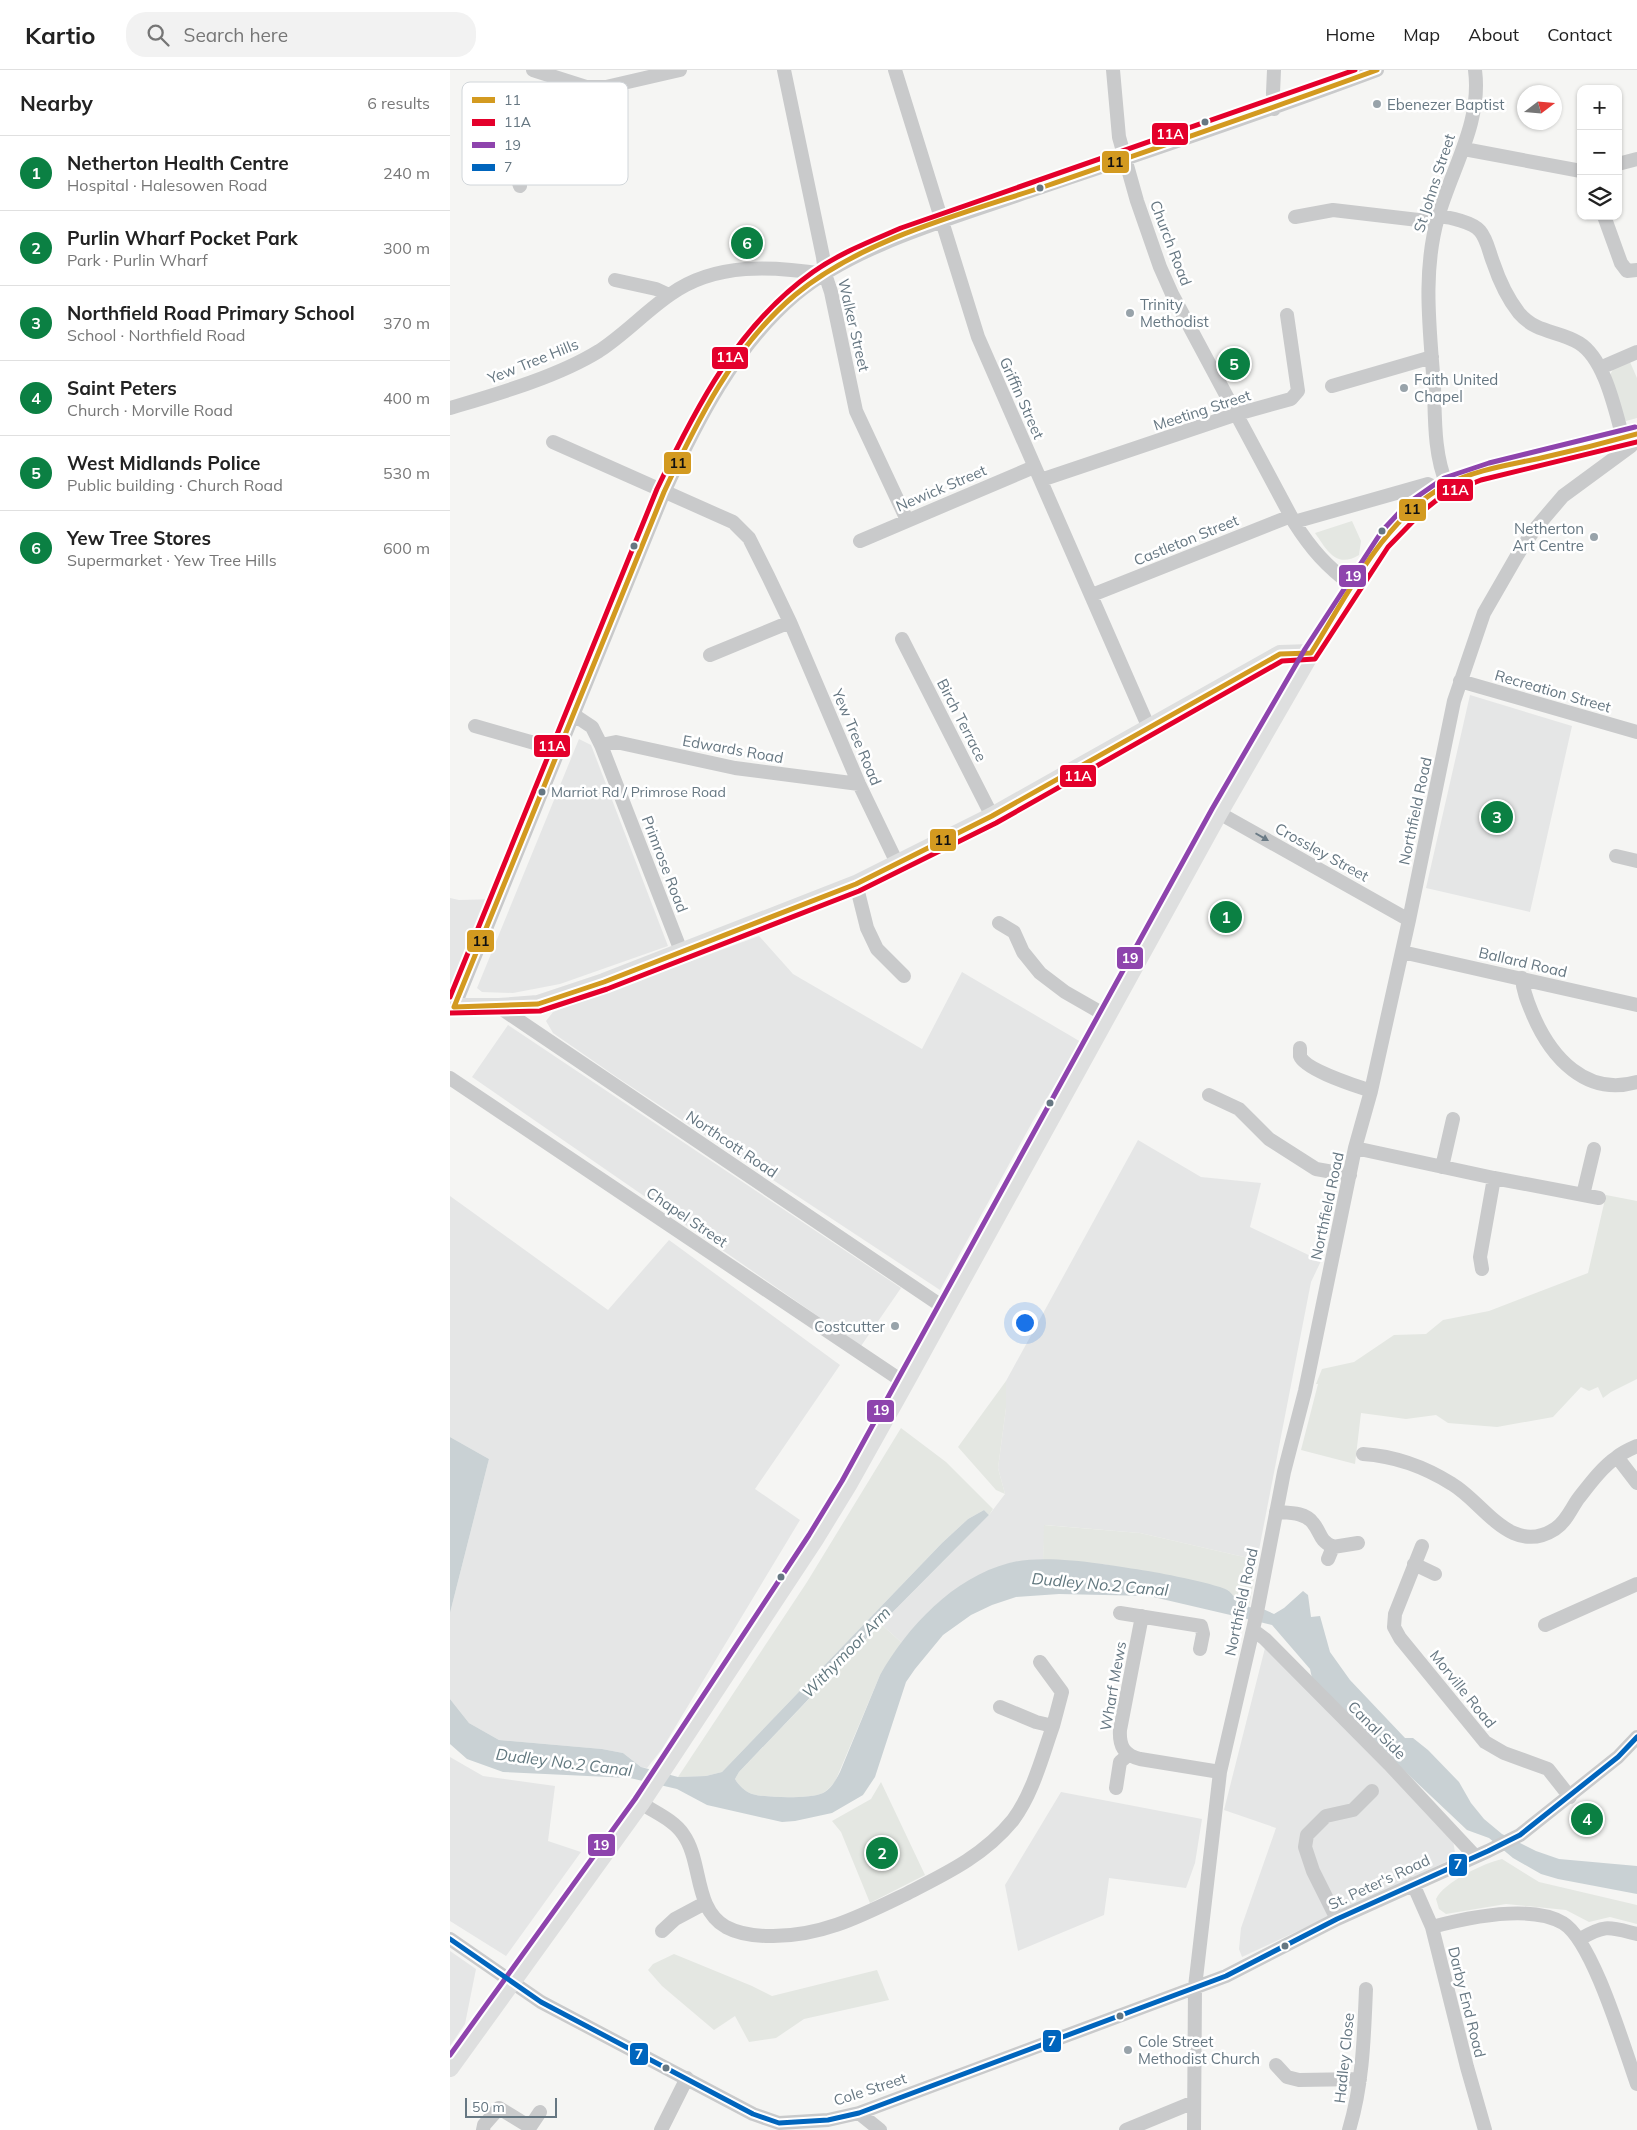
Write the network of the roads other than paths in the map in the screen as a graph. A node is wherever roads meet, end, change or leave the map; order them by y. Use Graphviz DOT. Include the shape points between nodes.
graph roads {
  1 [pos="533,70"];
  2 [pos="680,70"];
  3 [pos="784,70"];
  4 [pos="895,70"];
  5 [pos="1113,70"];
  6 [pos="1274,70"];
  7 [pos="1377,70"];
  8 [pos="1475,70"];
  9 [pos="556,74"];
  10 [pos="574,82"];
  11 [pos="628,82"];
  12 [pos="1274,109"];
  13 [pos="1464,149"];
  14 [pos="1637,158"];
  15 [pos="1124,159"];
  16 [pos="1622,163"];
  17 [pos="1577,170"];
  18 [pos="1295,217"];
  19 [pos="1438,217"];
  20 [pos="1605,220"];
  21 [pos="943,222"];
  22 [pos="1637,270"];
  23 [pos="825,274"];
  24 [pos="615,280"];
  25 [pos="669,295"];
  26 [pos="1286,315"];
  27 [pos="1637,352"];
  28 [pos="1432,357"];
  29 [pos="1600,368"];
  30 [pos="1332,386"];
  31 [pos="450,408"];
  32 [pos="1237,414"];
  33 [pos="1632,437"];
  34 [pos="553,442"];
  35 [pos="1594,445"];
  36 [pos="1034,466"];
  37 [pos="1592,474"];
  38 [pos="1041,480"];
  39 [pos="1443,487"];
  40 [pos="664,492"];
  41 [pos="1293,519"];
  42 [pos="907,520"];
  43 [pos="860,541"];
  44 [pos="1353,586"];
  45 [pos="1092,595"];
  46 [pos="790,622"];
  47 [pos="902,638"];
  48 [pos="1311,653"];
  49 [pos="710,656"];
  50 [pos="1460,682"];
  51 [pos="574,715"];
  52 [pos="474,726"];
  53 [pos="1149,728"];
  54 [pos="1637,732"];
  55 [pos="601,745"];
  56 [pos="559,750"];
  57 [pos="859,784"];
  58 [pos="1219,813"];
  59 [pos="992,816"];
  60 [pos="1616,856"];
  61 [pos="1637,861"];
  62 [pos="898,865"];
  63 [pos="856,884"];
  64 [pos="1409,920"];
  65 [pos="999,922"];
  66 [pos="681,951"];
  67 [pos="1402,952"];
  68 [pos="904,976"];
  69 [pos="1522,978"];
  70 [pos="1637,1005"];
  71 [pos="452,1007"];
  72 [pos="499,1007"];
  73 [pos="1107,1016"];
  74 [pos="1300,1048"];
  75 [pos="450,1078"];
  76 [pos="1637,1082"];
  77 [pos="1371,1091"];
  78 [pos="1209,1095"];
  79 [pos="1453,1119"];
  80 [pos="1355,1148"];
  81 [pos="1594,1149"];
  82 [pos="1442,1167"];
  83 [pos="1350,1175"];
  84 [pos="1494,1178"];
  85 [pos="1583,1195"];
  86 [pos="1599,1198"];
  87 [pos="1482,1269"];
  88 [pos="946,1309"];
  89 [pos="905,1383"];
  90 [pos="1637,1446"];
  91 [pos="1362,1454"];
  92 [pos="1616,1456"];
  93 [pos="1637,1483"];
  94 [pos="1276,1512"];
  95 [pos="1358,1543"];
  96 [pos="1422,1546"];
  97 [pos="1414,1564"];
  98 [pos="1435,1574"];
  99 [pos="1637,1584"];
  100 [pos="1120,1613"];
  101 [pos="1142,1616"];
  102 [pos="1545,1625"];
  103 [pos="1253,1630"];
  104 [pos="1200,1649"];
  105 [pos="1040,1662"];
  106 [pos="1000,1707"];
  107 [pos="1053,1726"];
  108 [pos="1637,1737"];
  109 [pos="1128,1755"];
  110 [pos="1220,1772"];
  111 [pos="1116,1788"];
  112 [pos="1372,1791"];
  113 [pos="1570,1797"];
  114 [pos="644,1799"];
  115 [pos="1482,1854"];
  116 [pos="1413,1884"];
  117 [pos="705,1902"];
  118 [pos="1337,1919"];
  119 [pos="1432,1927"];
  120 [pos="662,1931"];
  121 [pos="1637,1934"];
  122 [pos="450,1939"];
  123 [pos="1580,1939"];
  124 [pos="512,1983"];
  125 [pos="1195,1987"];
  126 [pos="1366,1989"];
  127 [pos="1276,2064"];
  128 [pos="450,2068"];
  129 [pos="687,2078"];
  130 [pos="1360,2079"];
  131 [pos="1637,2084"];
  132 [pos="1194,2102"];
  133 [pos="540,2112"];
  134 [pos="859,2113"];
  135 [pos="778,2126"];
  136 [pos="483,2130"];
  137 [pos="661,2130"];
  138 [pos="880,2130"];
  139 [pos="1126,2130"];
  140 [pos="1194,2130"];
  141 [pos="1349,2130"];
  142 [pos="1485,2130"];
  1 -- 9 [label="street"];
  2 -- 11 [label="street"];
  3 -- 23 [label="street, Walker Street"];
  4 -- 21 [label="street, Griffin Street"];
  5 -- 15 [label="street, Church Road" via="1118,137"];
  6 -- 12 [label="street"];
  7 -- 12 [label="street"];
  8 -- 13 [label="street, St Johns Street" via="1476,82"];
  9 -- 10 [label="street"];
  12 -- 15 [label="street"];
  13 -- 17 [label="street"];
  13 -- 19 [label="street, St Johns Street"];
  14 -- 16 [label="street"];
  15 -- 21 [label="street"];
  15 -- 32 [label="street, Church Road" via="1163,274"];
  18 -- 19 [label="street" via="1333,210 1427,221"];
  19 -- 28 [label="street, St Johns Street" via="1430,250 1428,298"];
  19 -- 29 [label="street" via="1476,227 1486,241 1501,282 1519,313 1531,325 1580,343"];
  20 -- 22 [label="street" via="1621,263 1627,271"];
  21 -- 23 [label="street" via="856,256"];
  21 -- 36 [label="street, Griffin Street" via="978,338"];
  23 -- 25 [label="street, Yew Tree Hills" via="788,268 742,269 702,277"];
  23 -- 40 [label="street" via="796,294 744,349 705,410"];
  23 -- 42 [label="street, Walker Street" via="856,410"];
  24 -- 25 [label="street"];
  25 -- 31 [label="street, Yew Tree Hills" via="599,350 575,363 525,384"];
  26 -- 32 [label="street, Meeting Street" via="1298,391 1291,399"];
  27 -- 29 [label="street"];
  28 -- 30 [label="street"];
  28 -- 39 [label="street, St Johns Street"];
  29 -- 33 [label="street"];
  32 -- 38 [label="street, Meeting Street"];
  32 -- 41 [label="street, Church Road"];
  33 -- 35 [label="main road"];
  33 -- 37 [label="street, Northfield Road" via="1631,446"];
  34 -- 40 [label="street, Yew Tree Road"];
  35 -- 37 [label="street" via="1597,462"];
  35 -- 39 [label="main road" via="1491,470"];
  36 -- 38 [label="street, Griffin Street"];
  36 -- 42 [label="street, Newick Street"];
  37 -- 50 [label="street, Northfield Road" via="1563,496 1518,554 1484,613"];
  38 -- 45 [label="street, Griffin Street"];
  39 -- 41 [label="street, Castleton Street" via="1428,484"];
  39 -- 44 [label="main road" via="1413,509 1388,535"];
  40 -- 46 [label="street, Yew Tree Road" via="733,522 749,538"];
  40 -- 51 [label="street"];
  41 -- 44 [label="street, Church Road" via="1311,548"];
  41 -- 45 [label="street, Castleton Street"];
  42 -- 43 [label="street, Newick Street"];
  44 -- 48 [label="main road"];
  45 -- 53 [label="street, Griffin Street"];
  46 -- 49 [label="street"];
  46 -- 57 [label="street, Yew Tree Road"];
  47 -- 59 [label="street, Birch Terrace"];
  48 -- 53 [label="main road" via="1280,654"];
  48 -- 58 [label="main road"];
  50 -- 54 [label="street, Recreation Street"];
  50 -- 64 [label="street, Northfield Road"];
  51 -- 55 [label="street, Primrose Road" via="592,727"];
  51 -- 56 [label="street"];
  52 -- 56 [label="street"];
  53 -- 59 [label="main road"];
  55 -- 57 [label="street, Edwards Road" via="616,742 735,768"];
  55 -- 66 [label="street, Primrose Road"];
  56 -- 71 [label="street"];
  57 -- 62 [label="street, Yew Tree Road"];
  58 -- 64 [label="street, Crossley Street, one-way"];
  58 -- 73 [label="main road"];
  59 -- 62 [label="main road"];
  60 -- 61 [label="street"];
  62 -- 63 [label="main road"];
  63 -- 66 [label="main road"];
  63 -- 68 [label="street" via="867,928 877,948"];
  64 -- 67 [label="street, Northfield Road"];
  65 -- 73 [label="street" via="1014,932 1023,952 1040,973 1064,992"];
  66 -- 72 [label="main road" via="538,1004"];
  67 -- 69 [label="street, Ballard Road"];
  67 -- 77 [label="street, Northfield Road"];
  69 -- 70 [label="street, Ballard Road"];
  69 -- 76 [label="street" via="1525,996 1540,1030 1560,1061 1601,1084"];
  71 -- 72 [label="main road"];
  72 -- 88 [label="street, Northcott Road"];
  73 -- 88 [label="main road"];
  74 -- 77 [label="street" via="1300,1056 1305,1062"];
  75 -- 89 [label="street, Chapel Street"];
  77 -- 80 [label="street, Northfield Road"];
  78 -- 83 [label="street" via="1239,1109 1269,1139 1316,1169"];
  79 -- 82 [label="street"];
  80 -- 82 [label="street"];
  80 -- 83 [label="street, Northfield Road"];
  81 -- 85 [label="street"];
  82 -- 84 [label="street"];
  83 -- 94 [label="street, Northfield Road"];
  84 -- 85 [label="street"];
  84 -- 87 [label="street" via="1480,1257"];
  85 -- 86 [label="street"];
  88 -- 89 [label="main road"];
  89 -- 114 [label="main road" via="815,1539"];
  90 -- 92 [label="street"];
  91 -- 92 [label="street" via="1390,1458 1430,1472 1454,1485 1508,1531 1522,1536 1534,1536 1561,1524 1596,1476"];
  92 -- 93 [label="street"];
  94 -- 95 [label="street" via="1302,1514 1308,1518 1330,1553"];
  94 -- 103 [label="street, Northfield Road"];
  96 -- 97 [label="street, Morville Road"];
  97 -- 98 [label="street"];
  97 -- 113 [label="street, Morville Road" via="1395,1614 1394,1627 1400,1638 1485,1742 1504,1754 1548,1769"];
  99 -- 102 [label="street"];
  100 -- 101 [label="street"];
  101 -- 104 [label="street" via="1201,1626"];
  101 -- 109 [label="street, Wharf Mews" via="1120,1730 1121,1747"];
  103 -- 110 [label="street, Northfield Road"];
  103 -- 115 [label="street, Canal Side"];
  105 -- 107 [label="street" via="1062,1692"];
  106 -- 107 [label="street"];
  107 -- 117 [label="street" via="1043,1758 1020,1808 990,1845 963,1865 883,1906 839,1926 805,1934 759,1936 726,1927 711,1915"];
  108 -- 113 [label="street, St. Peter's Road"];
  109 -- 110 [label="street"];
  109 -- 111 [label="street" via="1120,1762"];
  110 -- 125 [label="street, Northfield Road"];
  112 -- 118 [label="street" via="1354,1810 1326,1816 1307,1835 1305,1847 1313,1871"];
  113 -- 115 [label="street, St. Peter's Road" via="1520,1835"];
  114 -- 117 [label="street" via="682,1832 689,1843"];
  114 -- 124 [label="main road"];
  115 -- 116 [label="street, St. Peter's Road"];
  116 -- 118 [label="street, St. Peter's Road"];
  116 -- 119 [label="street, Darby End Road"];
  117 -- 120 [label="street" via="675,1919"];
  118 -- 125 [label="street, St. Peter's Road" via="1226,1976"];
  119 -- 123 [label="street" via="1464,1918 1498,1914 1536,1915 1562,1923"];
  119 -- 142 [label="street, Darby End Road"];
  121 -- 123 [label="street" via="1598,1928"];
  122 -- 124 [label="street, Cole Street"];
  123 -- 131 [label="street" via="1597,1974"];
  124 -- 128 [label="main road"];
  124 -- 129 [label="street, Cole Street" via="541,2002"];
  125 -- 132 [label="street, Northfield Road"];
  125 -- 134 [label="street, Cole Street"];
  126 -- 130 [label="street, Hadley Close"];
  127 -- 130 [label="street" via="1287,2077 1299,2080"];
  129 -- 135 [label="street, Cole Street"];
  129 -- 137 [label="street"];
  130 -- 141 [label="street, Hadley Close"];
  132 -- 139 [label="street"];
  132 -- 140 [label="street, Northfield Road"];
  133 -- 136 [label="street" via="530,2127 498,2108"];
  134 -- 135 [label="street, Cole Street"];
  134 -- 138 [label="street"];
}
